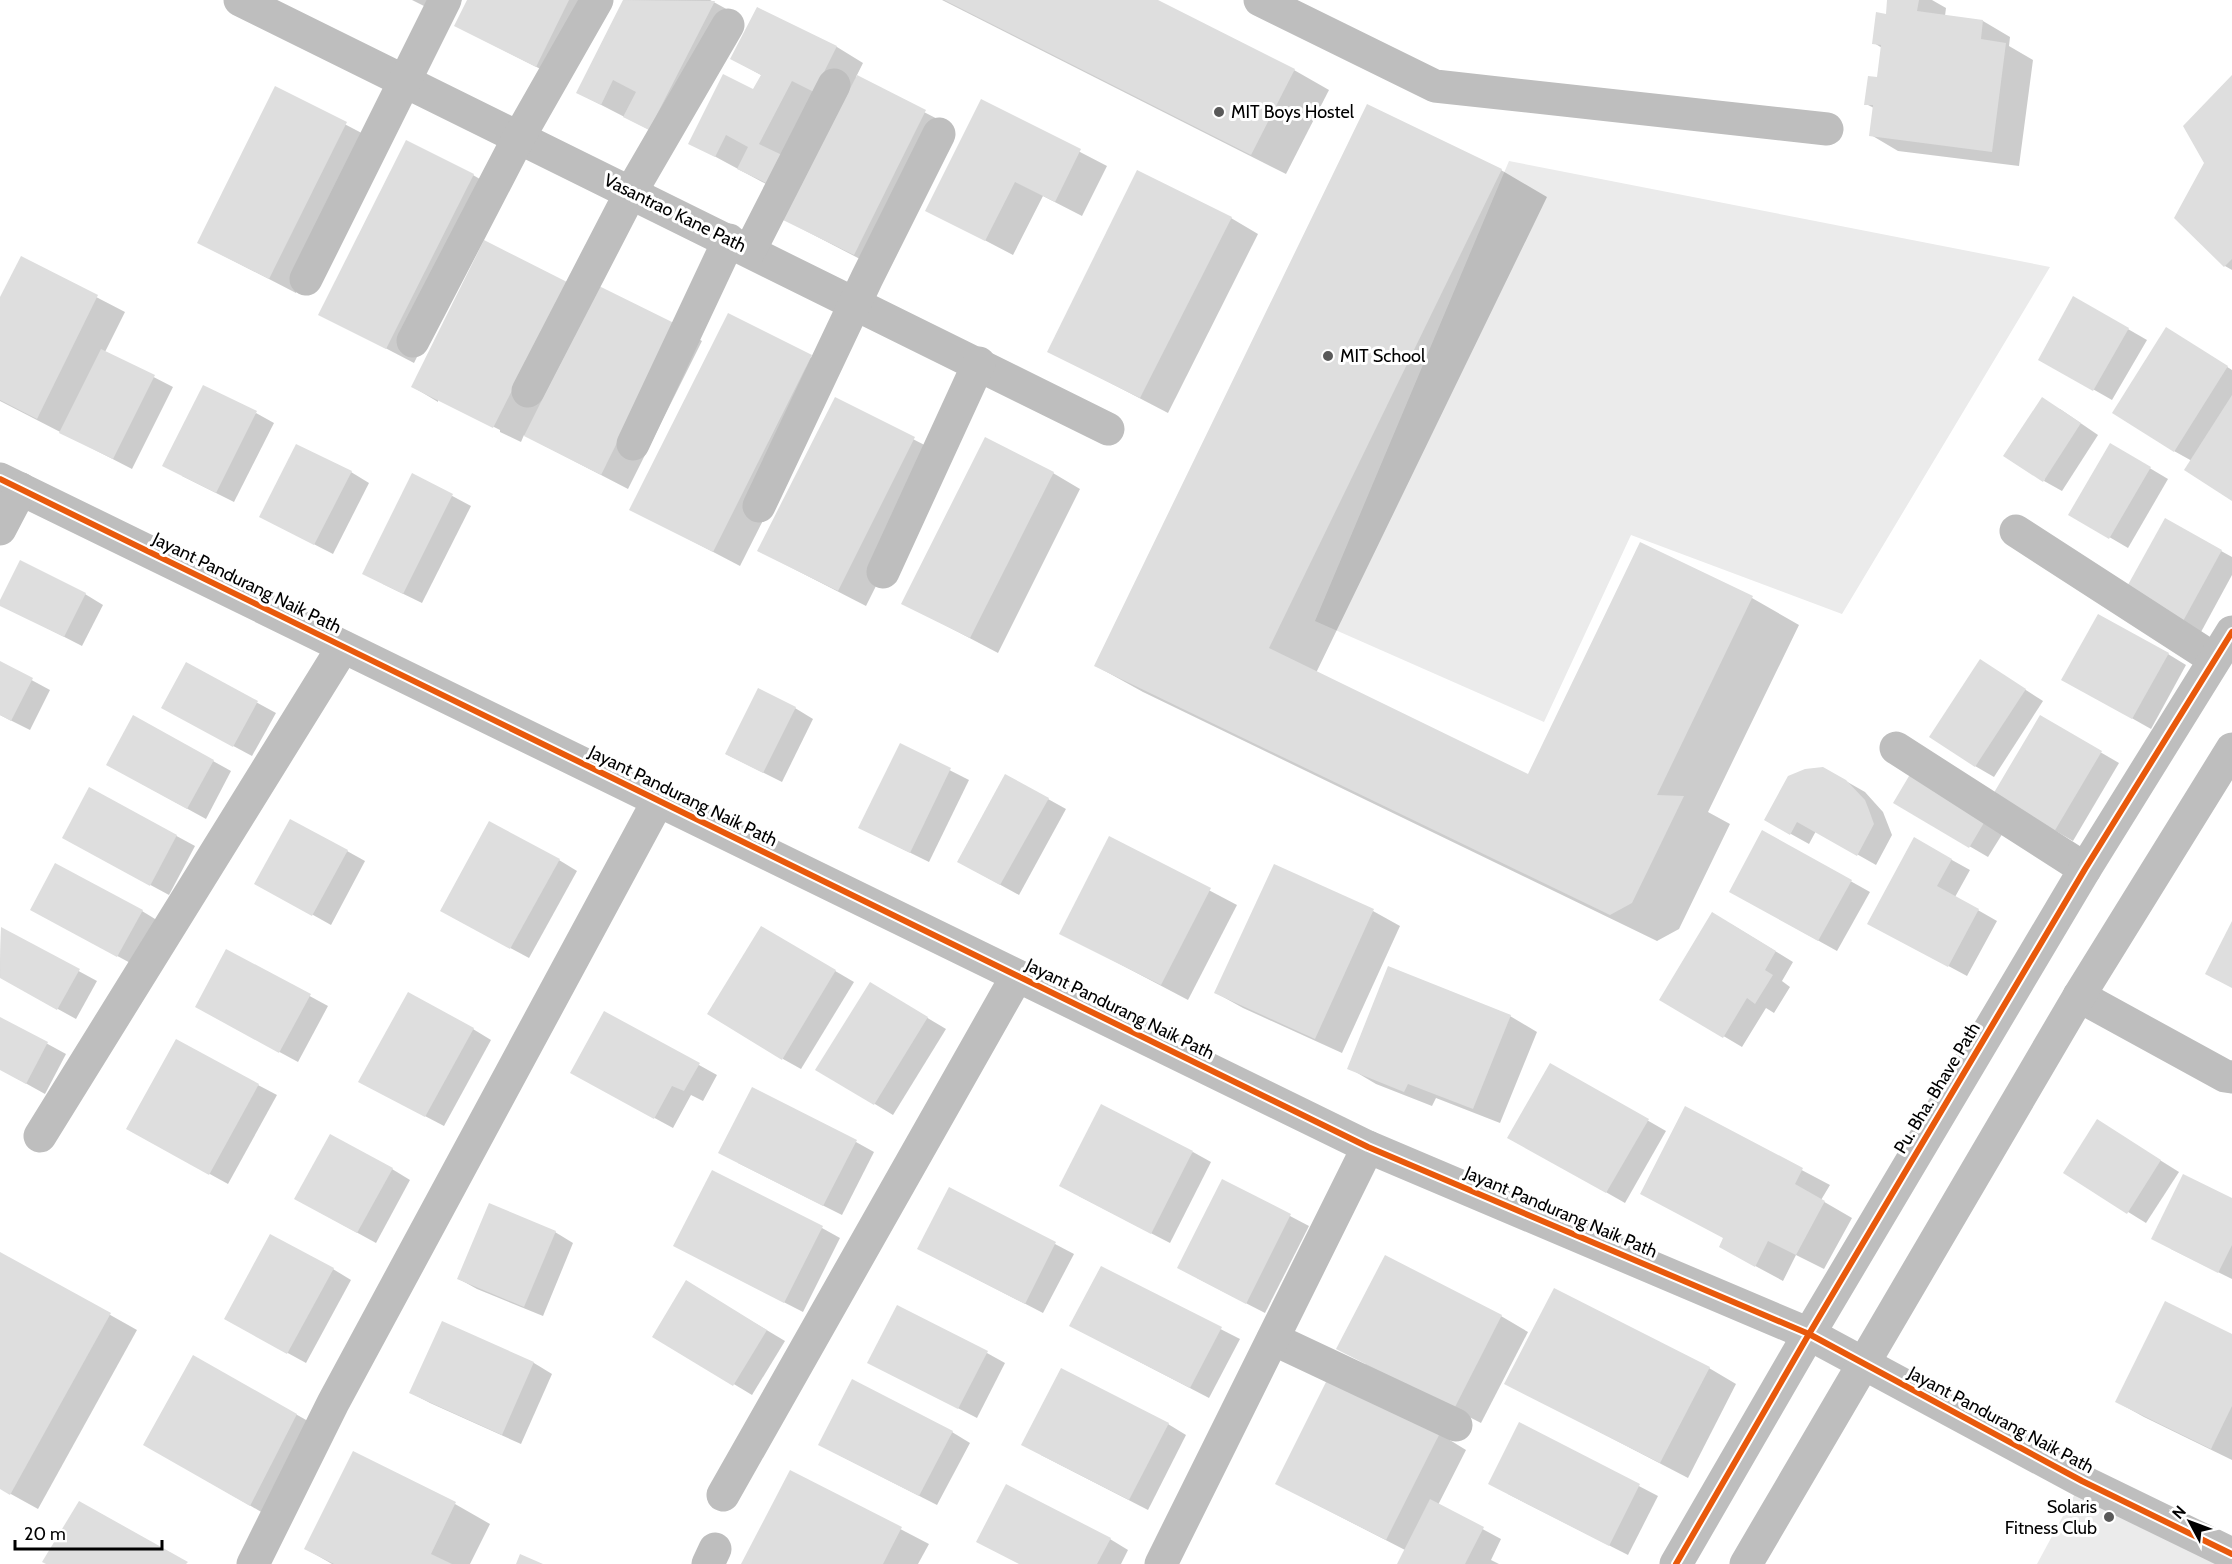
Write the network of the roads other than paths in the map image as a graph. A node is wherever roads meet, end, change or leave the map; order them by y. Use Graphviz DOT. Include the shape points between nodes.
graph roads {
  1 [pos="240,0"];
  2 [pos="445,0"];
  3 [pos="597,0"];
  4 [pos="1260,0"];
  5 [pos="728,25"];
  6 [pos="404,81"];
  7 [pos="834,85"];
  8 [pos="1827,129"];
  9 [pos="939,134"];
  10 [pos="519,137"];
  11 [pos="631,192"];
  12 [pos="739,245"];
  13 [pos="306,279"];
  14 [pos="856,302"];
  15 [pos="413,341"];
  16 [pos="979,363"];
  17 [pos="528,391"];
  18 [pos="1108,429"];
  19 [pos="633,444"];
  20 [pos="10,484"];
  21 [pos="759,506"];
  22 [pos="0,529"];
  23 [pos="2016,531"];
  24 [pos="883,572"];
  25 [pos="2232,632"];
  26 [pos="343,647"];
  27 [pos="2214,659"];
  28 [pos="1896,748"];
  29 [pos="2232,749"];
  30 [pos="658,801"];
  31 [pos="2085,869"];
  32 [pos="1017,976"];
  33 [pos="2079,996"];
  34 [pos="2230,1080"];
  35 [pos="40,1136"];
  36 [pos="1368,1147"];
  37 [pos="1809,1334"];
  38 [pos="1273,1339"];
  39 [pos="1865,1363"];
  40 [pos="1456,1425"];
  41 [pos="723,1495"];
  42 [pos="2232,1554"];
  43 [pos="252,1564"];
  44 [pos="1161,1564"];
  45 [pos="1676,1564"];
  46 [pos="1746,1564"];
  1 -- 6 [label="street, Vasantrao Kane Path"];
  2 -- 6 [label="street"];
  3 -- 10 [label="street"];
  4 -- 8 [label="street" via="1436,86"];
  5 -- 11 [label="street"];
  6 -- 10 [label="street, Vasantrao Kane Path"];
  6 -- 13 [label="street"];
  7 -- 12 [label="street"];
  9 -- 14 [label="street"];
  10 -- 11 [label="street, Vasantrao Kane Path"];
  10 -- 15 [label="street"];
  11 -- 12 [label="street, Vasantrao Kane Path"];
  11 -- 17 [label="street"];
  12 -- 14 [label="street, Vasantrao Kane Path"];
  12 -- 19 [label="street"];
  14 -- 16 [label="street, Vasantrao Kane Path"];
  14 -- 21 [label="street"];
  16 -- 18 [label="street, Vasantrao Kane Path"];
  16 -- 24 [label="street"];
  20 -- 22 [label="street"];
  20 -- 26 [label="street, Jayant Pandurang Naik Path"];
  23 -- 27 [label="street"];
  25 -- 27 [label="street, Pu. Bha. Bhave Path"];
  26 -- 30 [label="street, Jayant Pandurang Naik Path"];
  26 -- 35 [label="street"];
  27 -- 31 [label="street, Pu. Bha. Bhave Path"];
  28 -- 31 [label="street"];
  29 -- 33 [label="street"];
  30 -- 32 [label="street, Jayant Pandurang Naik Path"];
  30 -- 43 [label="street" via="333,1403"];
  31 -- 37 [label="street, Pu. Bha. Bhave Path"];
  32 -- 36 [label="street, Jayant Pandurang Naik Path"];
  32 -- 41 [label="street"];
  33 -- 34 [label="street"];
  33 -- 39 [label="street"];
  36 -- 37 [label="street, Jayant Pandurang Naik Path"];
  36 -- 38 [label="street"];
  37 -- 39 [label="street, Jayant Pandurang Naik Path"];
  37 -- 45 [label="street, Pu. Bha. Bhave Path"];
  38 -- 40 [label="street"];
  38 -- 44 [label="street"];
  39 -- 42 [label="street, Jayant Pandurang Naik Path" via="2082,1481"];
  39 -- 46 [label="street"];
}
